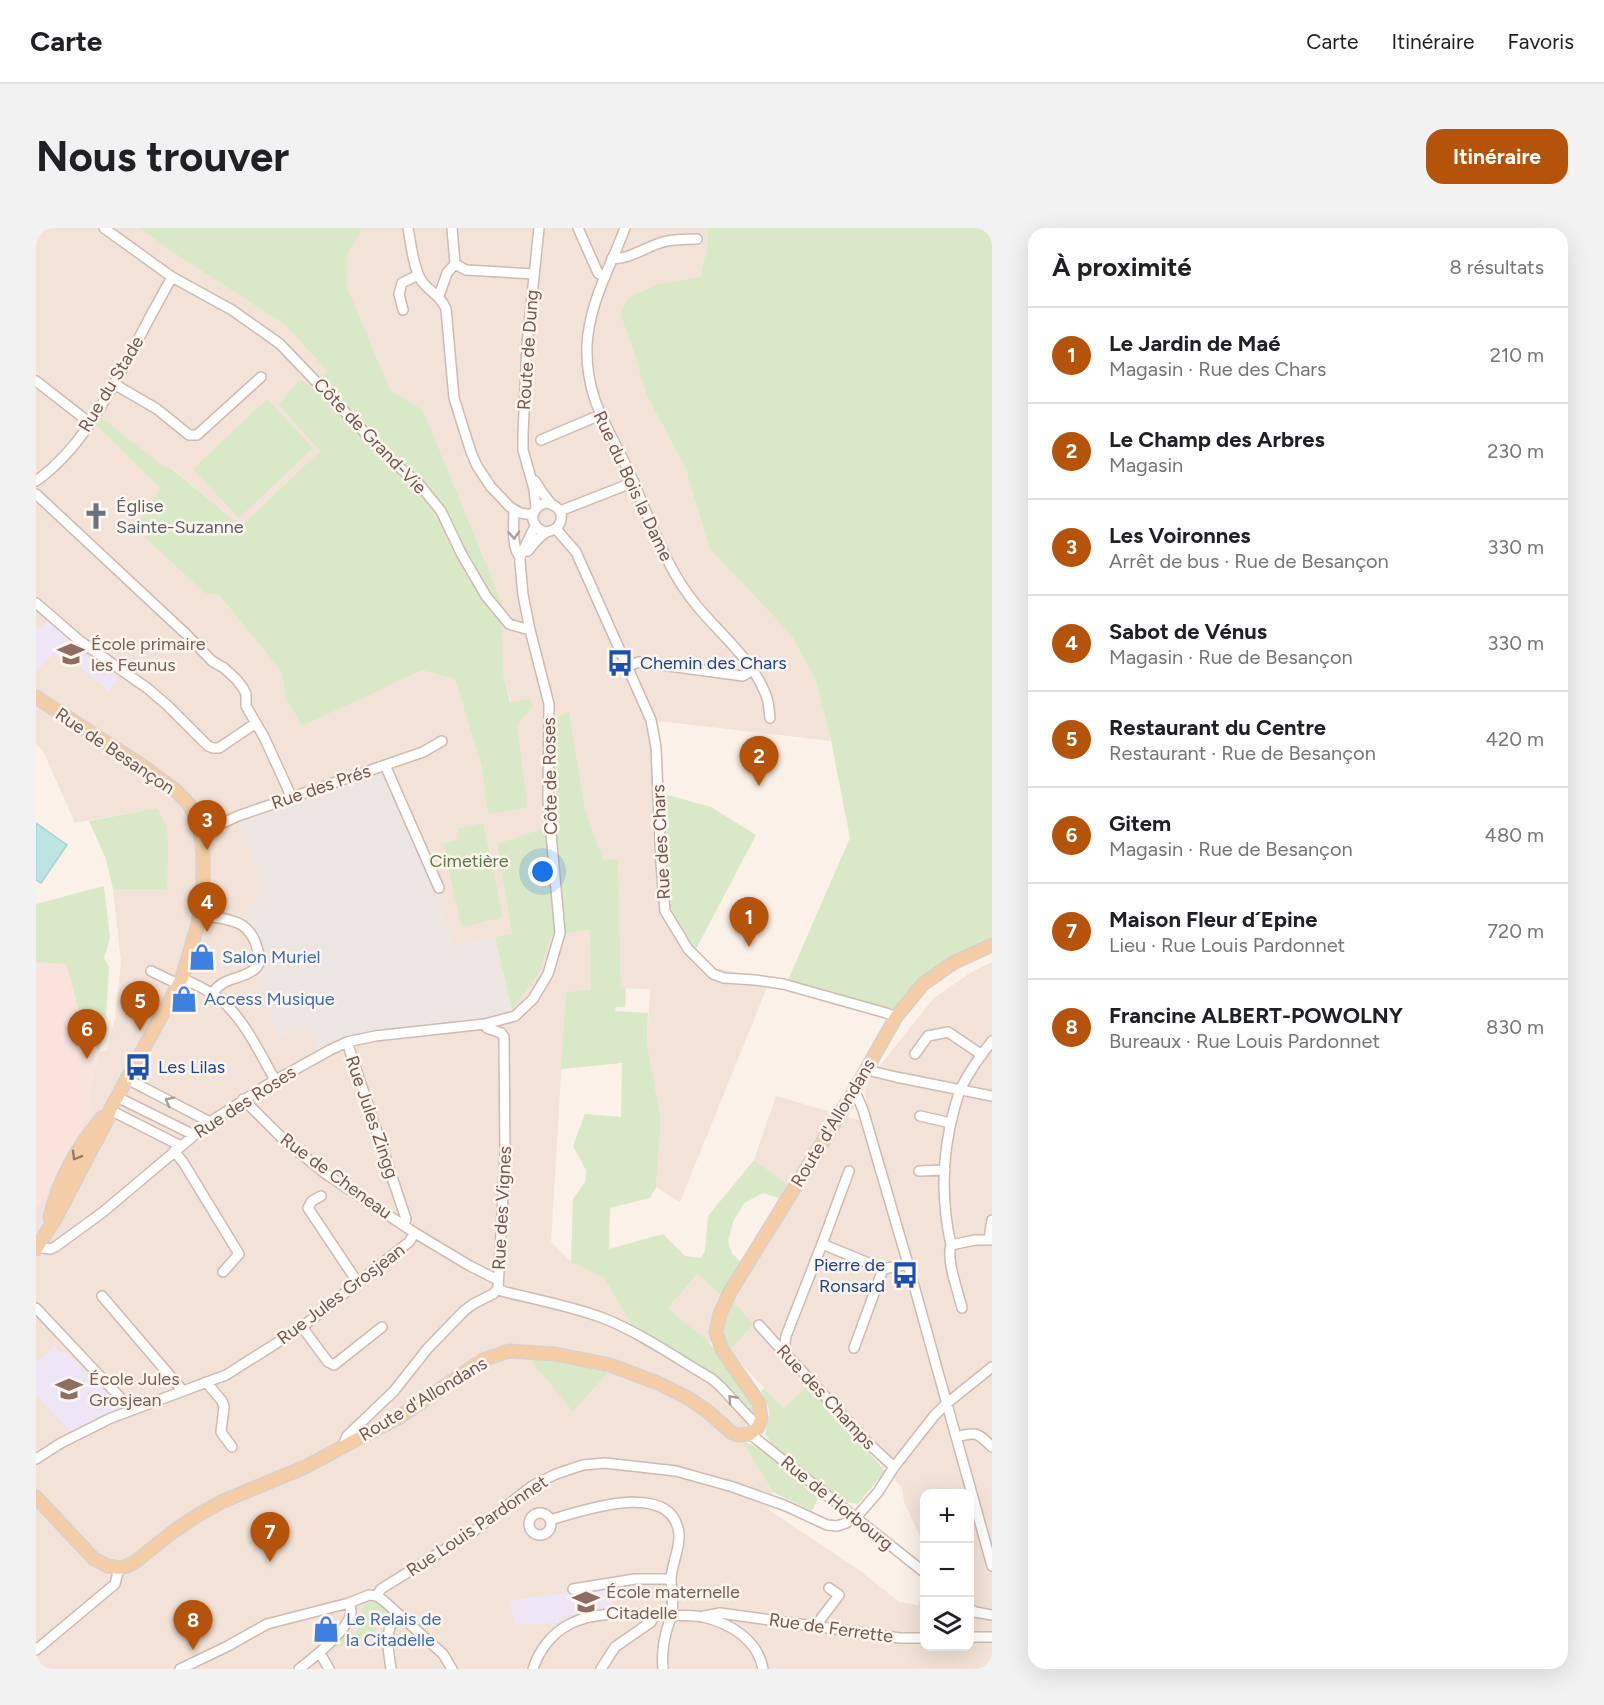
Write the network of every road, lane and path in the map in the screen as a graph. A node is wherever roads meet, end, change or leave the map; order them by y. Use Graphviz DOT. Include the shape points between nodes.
graph roads {
  1 [pos="104,228"];
  2 [pos="408,228"];
  3 [pos="452,228"];
  4 [pos="539,228"];
  5 [pos="578,228"];
  6 [pos="625,228"];
  7 [pos="697,238"];
  8 [pos="612,258"];
  9 [pos="455,264"];
  10 [pos="534,274"];
  11 [pos="418,275"];
  12 [pos="605,276"];
  13 [pos="172,277"];
  14 [pos="439,296"];
  15 [pos="403,310"];
  16 [pos="261,377"];
  17 [pos="36,381"];
  18 [pos="114,384"];
  19 [pos="600,415"];
  20 [pos="90,423"];
  21 [pos="540,440"];
  22 [pos="530,471"];
  23 [pos="36,481"];
  24 [pos="634,482"];
  25 [pos="36,494"];
  26 [pos="556,508"];
  27 [pos="514,510"];
  28 [pos="534,512"];
  29 [pos="535,526"];
  30 [pos="556,529"];
  31 [pos="546,532"];
  32 [pos="521,562"];
  33 [pos="36,603"];
  34 [pos="530,630"];
  35 [pos="628,666"];
  36 [pos="753,670"];
  37 [pos="36,697"];
  38 [pos="770,718"];
  39 [pos="256,723"];
  40 [pos="442,741"];
  41 [pos="385,765"];
  42 [pos="292,798"];
  43 [pos="200,830"];
  44 [pos="439,888"];
  45 [pos="200,915"];
  46 [pos="992,945"];
  47 [pos="151,971"];
  48 [pos="180,981"];
  49 [pos="213,994"];
  50 [pos="896,1017"];
  51 [pos="485,1024"];
  52 [pos="992,1041"];
  53 [pos="347,1042"];
  54 [pos="915,1054"];
  55 [pos="982,1055"];
  56 [pos="867,1070"];
  57 [pos="127,1079"];
  58 [pos="275,1080"];
  59 [pos="960,1089"];
  60 [pos="854,1093"];
  61 [pos="992,1096"];
  62 [pos="117,1097"];
  63 [pos="243,1100"];
  64 [pos="110,1110"];
  65 [pos="920,1116"];
  66 [pos="210,1122"];
  67 [pos="951,1123"];
  68 [pos="194,1135"];
  69 [pos="178,1149"];
  70 [pos="945,1170"];
  71 [pos="849,1171"];
  72 [pos="919,1171"];
  73 [pos="321,1196"];
  74 [pos="992,1221"];
  75 [pos="404,1225"];
  76 [pos="415,1233"];
  77 [pos="991,1240"];
  78 [pos="822,1244"];
  79 [pos="951,1245"];
  80 [pos="37,1248"];
  81 [pos="908,1264"];
  82 [pos="883,1269"];
  83 [pos="223,1272"];
  84 [pos="358,1283"];
  85 [pos="498,1284"];
  86 [pos="102,1296"];
  87 [pos="36,1308"];
  88 [pos="962,1308"];
  89 [pos="759,1325"];
  90 [pos="302,1327"];
  91 [pos="382,1327"];
  92 [pos="784,1348"];
  93 [pos="854,1348"];
  94 [pos="992,1367"];
  95 [pos="704,1374"];
  96 [pos="206,1382"];
  97 [pos="183,1391"];
  98 [pos="946,1404"];
  99 [pos="131,1409"];
  100 [pos="754,1430"];
  101 [pos="957,1437"];
  102 [pos="343,1446"];
  103 [pos="232,1447"];
  104 [pos="992,1447"];
  105 [pos="36,1459"];
  106 [pos="894,1467"];
  107 [pos="36,1497"];
  108 [pos="855,1517"];
  109 [pos="550,1520"];
  110 [pos="992,1566"];
  111 [pos="119,1568"];
  112 [pos="920,1569"];
  113 [pos="671,1579"];
  114 [pos="830,1588"];
  115 [pos="573,1589"];
  116 [pos="376,1596"];
  117 [pos="349,1603"];
  118 [pos="974,1611"];
  119 [pos="397,1613"];
  120 [pos="654,1615"];
  121 [pos="992,1615"];
  122 [pos="672,1616"];
  123 [pos="702,1617"];
  124 [pos="820,1627"];
  125 [pos="974,1637"];
  126 [pos="992,1637"];
  127 [pos="920,1638"];
  128 [pos="36,1650"];
  129 [pos="320,1653"];
  130 [pos="180,1669"];
  131 [pos="299,1669"];
  132 [pos="329,1669"];
  133 [pos="391,1669"];
  134 [pos="452,1669"];
  135 [pos="533,1669"];
  136 [pos="601,1669"];
  137 [pos="663,1669"];
  138 [pos="763,1669"];
  1 -- 13 [label="street, Côte de Grand-Vie"];
  2 -- 11 [label="street"];
  3 -- 9 [label="street"];
  4 -- 10 [label="street, Route de Dung"];
  5 -- 12 [label="street" via="598,273"];
  6 -- 8 [label="street, Rue du Bois la Dame"];
  7 -- 8 [label="street" via="665,241 620,260"];
  8 -- 12 [label="street, Rue du Bois la Dame"];
  9 -- 10 [label="street" via="466,270"];
  9 -- 14 [label="street" via="447,273"];
  10 -- 22 [label="street, Route de Dung" via="523,434"];
  11 -- 14 [label="street"];
  11 -- 15 [label="street" via="402,283 399,294"];
  12 -- 19 [label="street, Rue du Bois la Dame" via="587,343 588,367"];
  13 -- 18 [label="street, Rue du Stade"];
  13 -- 34 [label="street, Côte de Grand-Vie" via="232,310 280,344 441,511 486,596 509,624"];
  14 -- 27 [label="street" via="446,309 454,398 468,444 491,487"];
  16 -- 18 [label="street" via="197,435 189,435 157,409"];
  17 -- 20 [label="street"];
  18 -- 20 [label="street, Rue du Stade"];
  19 -- 21 [label="street"];
  19 -- 24 [label="street, Rue du Bois la Dame"];
  20 -- 23 [label="street, Rue du Stade" via="67,454"];
  22 -- 26 [label="street, Route de Dung"];
  22 -- 28 [label="street, Route de Dung"];
  24 -- 26 [label="street"];
  24 -- 36 [label="street, Rue du Bois la Dame" via="672,572"];
  25 -- 39 [label="street" via="212,661 230,672 243,688 246,706"];
  26 -- 28 [label="street" via="546,503"];
  26 -- 30 [label="street" via="561,517"];
  27 -- 28 [label="street"];
  27 -- 32 [label="street, one-way" via="516,553"];
  28 -- 29 [label="street"];
  29 -- 31 [label="street"];
  29 -- 32 [label="street, Côte de Roses"];
  30 -- 31 [label="street"];
  30 -- 35 [label="street, Rue des Chars" via="576,552"];
  31 -- 32 [label="street"];
  32 -- 34 [label="street, Côte de Roses"];
  33 -- 39 [label="street" via="80,641 147,688 208,746 219,748"];
  34 -- 51 [label="street, Côte de Roses" via="549,704 548,800 560,933 548,974 533,999 515,1016"];
  35 -- 36 [label="street" via="639,662 742,676"];
  35 -- 50 [label="street, Rue des Chars" via="651,720 656,747 665,911 688,949 713,974 724,978 783,984"];
  36 -- 38 [label="street, Rue du Bois la Dame" via="767,697"];
  37 -- 43 [label="main road, Rue de Besançon" via="174,789 194,812"];
  39 -- 42 [label="street"];
  40 -- 41 [label="street, Rue des Prés"];
  41 -- 42 [label="street, Rue des Prés"];
  41 -- 44 [label="street"];
  42 -- 43 [label="street, Rue des Prés"];
  43 -- 45 [label="main road, Rue de Besançon" via="204,876"];
  45 -- 48 [label="main road, Rue de Besançon"];
  45 -- 49 [label="street" via="238,922 247,928 256,942 260,960 255,969 226,981"];
  46 -- 50 [label="main road, Route d'Allondans" via="953,963 923,984"];
  47 -- 48 [label="street"];
  48 -- 49 [label="street"];
  48 -- 57 [label="main road, Rue de Besançon"];
  49 -- 58 [label="street" via="241,1022"];
  50 -- 56 [label="main road, Route d'Allondans"];
  51 -- 53 [label="street, Rue des Roses"];
  51 -- 85 [label="street, Rue des Vignes" via="504,1037 505,1155"];
  52 -- 55 [label="street"];
  53 -- 58 [label="street, Rue des Roses"];
  53 -- 75 [label="street, Rue Jules Zingg" via="406,1219"];
  54 -- 55 [label="street" via="927,1036 948,1032"];
  55 -- 59 [label="street"];
  56 -- 59 [label="street"];
  56 -- 60 [label="main road, Route d'Allondans"];
  57 -- 62 [label="main road, Rue de Besançon"];
  66 -- 57 [label="street, one-way"];
  58 -- 63 [label="street, Rue des Roses"];
  59 -- 61 [label="street"];
  59 -- 67 [label="street"];
  60 -- 81 [label="street" via="863,1110"];
  60 -- 100 [label="main road, Route d'Allondans" via="720,1314 716,1332 722,1350 759,1403 761,1419"];
  62 -- 64 [label="main road, Rue de Besançon"];
  62 -- 68 [label="street"];
  63 -- 66 [label="street, Rue des Roses"];
  63 -- 75 [label="street, Rue de Cheneau" via="326,1174"];
  64 -- 69 [label="street"];
  64 -- 80 [label="main road, Rue de Besançon" via="90,1132 61,1184 50,1224"];
  65 -- 67 [label="street"];
  66 -- 68 [label="street, Rue des Roses"];
  67 -- 70 [label="street"];
  68 -- 69 [label="street, Rue des Roses"];
  69 -- 80 [label="street, Rue des Roses" via="55,1247"];
  69 -- 83 [label="street" via="239,1254"];
  70 -- 72 [label="street"];
  70 -- 79 [label="street"];
  71 -- 78 [label="street"];
  73 -- 84 [label="street" via="308,1208"];
  74 -- 77 [label="street"];
  75 -- 76 [label="street, Rue de Cheneau"];
  76 -- 84 [label="street, Rue Jules Grosjean"];
  76 -- 85 [label="street, Rue de Cheneau"];
  77 -- 79 [label="street"];
  78 -- 82 [label="street"];
  78 -- 92 [label="street"];
  79 -- 88 [label="street"];
  81 -- 82 [label="street"];
  81 -- 98 [label="street"];
  82 -- 93 [label="street"];
  84 -- 90 [label="street, Rue Jules Grosjean"];
  85 -- 95 [label="street, Rue de Cheneau" via="505,1293 560,1304 602,1318"];
  85 -- 102 [label="street, Rue des Vignes" via="493,1294 464,1311 428,1348 394,1391 347,1436"];
  86 -- 97 [label="street"];
  87 -- 99 [label="street"];
  89 -- 92 [label="street, Rue des Champs"];
  90 -- 91 [label="street" via="334,1365"];
  90 -- 96 [label="street, Rue Jules Grosjean" via="226,1375"];
  92 -- 106 [label="street, Rue des Champs"];
  94 -- 98 [label="street"];
  100 -- 95 [label="street, Rue de Horbourg, one-way" via="722,1387"];
  96 -- 97 [label="street, Rue Jules Grosjean"];
  96 -- 103 [label="street" via="222,1401 221,1432"];
  97 -- 99 [label="street, Rue Jules Grosjean"];
  98 -- 101 [label="street"];
  98 -- 106 [label="street"];
  99 -- 105 [label="street, Rue Jules Grosjean"];
  100 -- 102 [label="main road, Route d'Allondans" via="737,1435 688,1398 610,1365 555,1354 509,1351 483,1360 398,1418"];
  100 -- 108 [label="street, Rue de Horbourg"];
  101 -- 104 [label="street" via="973,1432"];
  101 -- 110 [label="street"];
  102 -- 111 [label="main road, Route d'Allondans" via="305,1467 221,1502 174,1531 135,1562"];
  106 -- 108 [label="street"];
  107 -- 111 [label="main road" via="94,1559"];
  108 -- 112 [label="street, Rue de Horbourg"];
  108 -- 116 [label="street, Rue Louis Pardonnet" via="837,1526 827,1525 742,1490 676,1472 614,1464 583,1465 532,1486 474,1531 381,1589"];
  109 -- 113 [label="street" via="606,1504 648,1503 663,1509 679,1532"];
  111 -- 128 [label="street" via="115,1584"];
  113 -- 115 [label="street" via="635,1579"];
  113 -- 122 [label="street"];
  114 -- 124 [label="street" via="838,1595 820,1620"];
  116 -- 117 [label="street, Rue Louis Pardonnet"];
  116 -- 119 [label="street"];
  117 -- 129 [label="street" via="348,1620"];
  117 -- 130 [label="street, Rue Louis Pardonnet" via="267,1624"];
  118 -- 121 [label="street"];
  119 -- 133 [label="street" via="388,1636"];
  119 -- 134 [label="street" via="443,1654"];
  120 -- 122 [label="street"];
  120 -- 135 [label="street" via="611,1614 570,1624 544,1647"];
  120 -- 136 [label="street" via="651,1622 615,1647"];
  122 -- 123 [label="street"];
  122 -- 137 [label="street" via="666,1631"];
  123 -- 124 [label="street, Rue de Ferrette" via="720,1613"];
  123 -- 138 [label="street" via="735,1629 746,1638 755,1648"];
  124 -- 127 [label="street, Rue de Ferrette"];
  125 -- 126 [label="street"];
  129 -- 131 [label="street"];
  129 -- 132 [label="street"];
}
